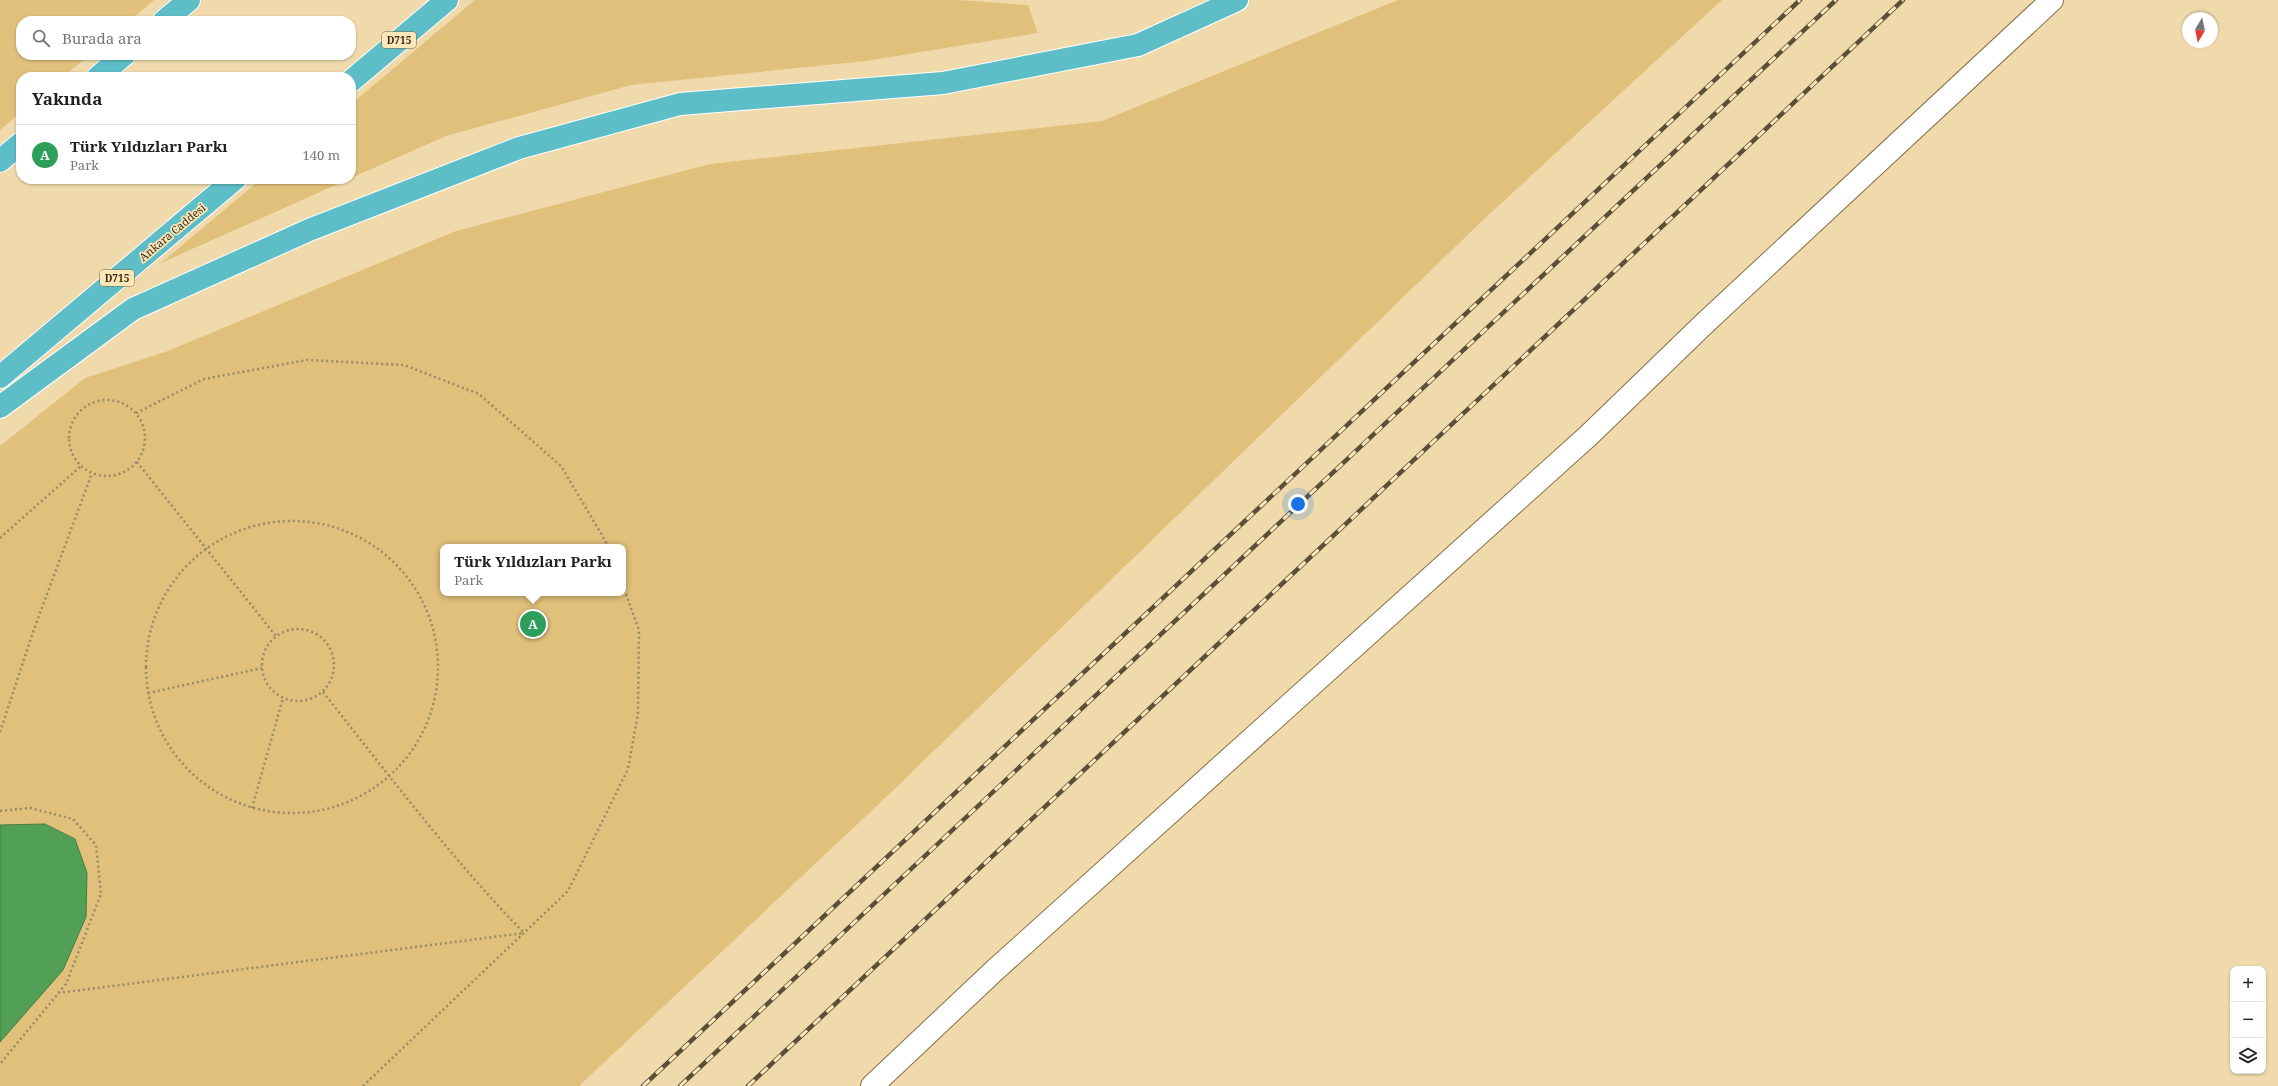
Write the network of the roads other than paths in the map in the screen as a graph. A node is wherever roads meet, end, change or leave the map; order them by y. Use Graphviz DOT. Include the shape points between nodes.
graph roads {
  1 [pos="189,0"];
  2 [pos="447,0"];
  3 [pos="1237,0"];
  4 [pos="2052,0"];
  5 [pos="170,16"];
  6 [pos="118,60"];
  7 [pos="104,72"];
  8 [pos="356,77"];
  9 [pos="16,147"];
  10 [pos="0,161"];
  11 [pos="229,184"];
  12 [pos="0,377"];
  13 [pos="0,407"];
  14 [pos="872,1086"];
  1 -- 5 [label="highway"];
  2 -- 8 [label="highway, D715"];
  3 -- 13 [label="highway" via="1138,45 943,83 680,104 519,148 309,230 133,309"];
  4 -- 14 [label="street" via="1706,322 1588,436 995,970"];
  6 -- 7 [label="highway"];
  9 -- 10 [label="highway"];
  11 -- 12 [label="highway, Ankara Caddesi / D715"];
}
